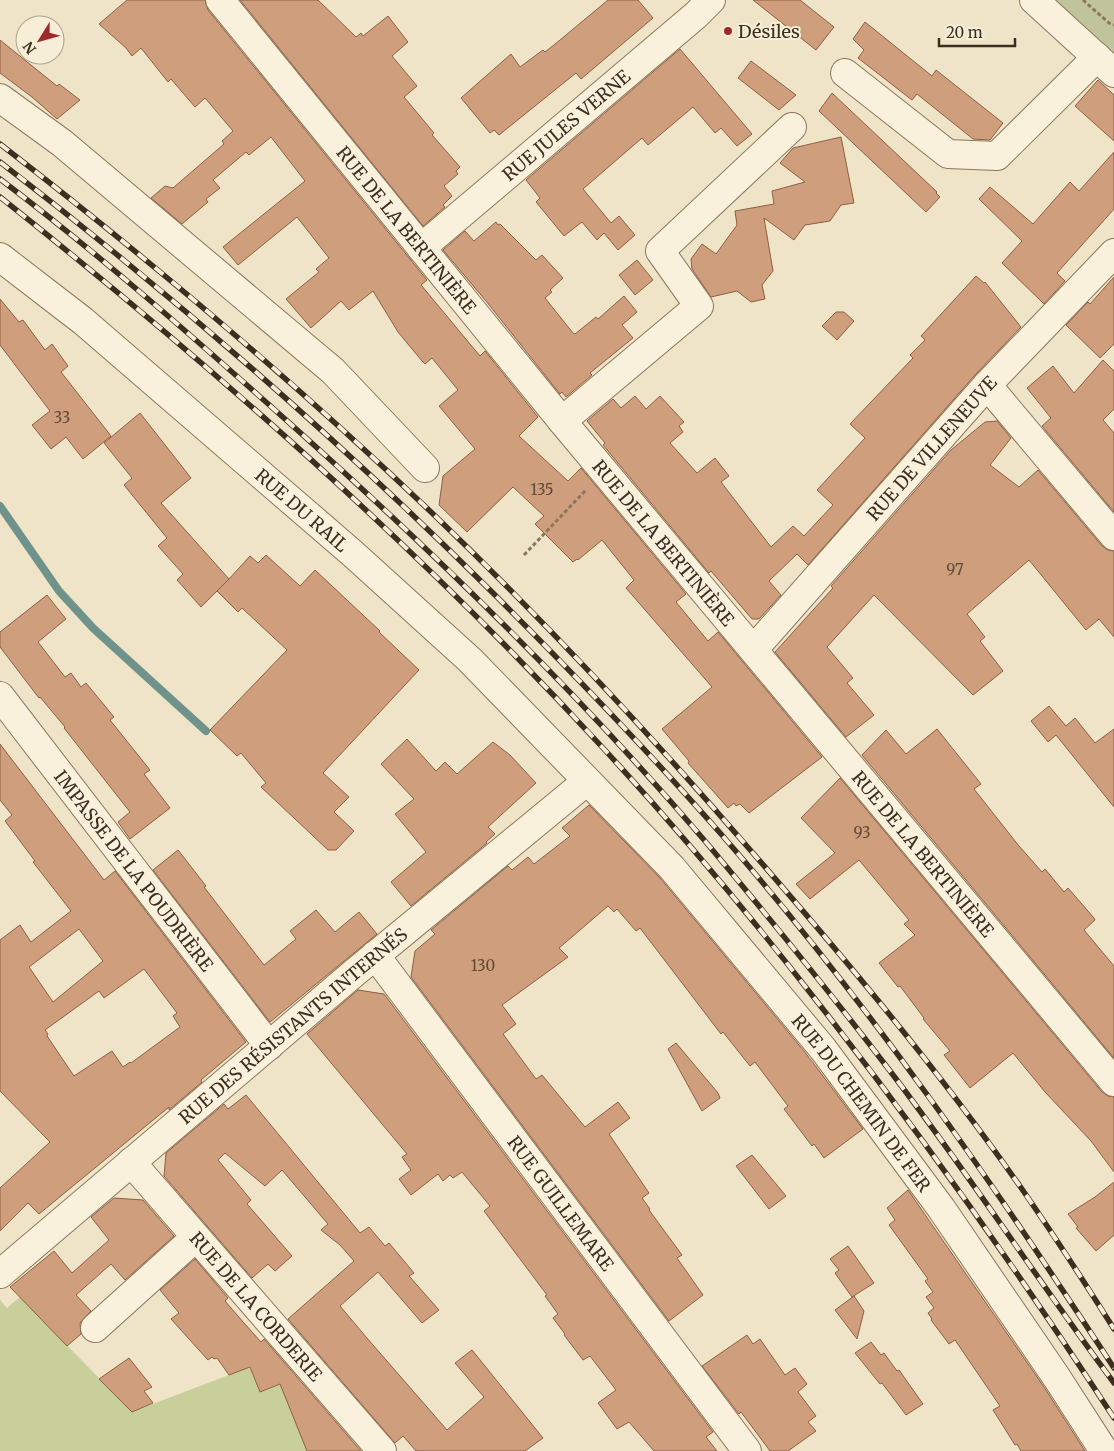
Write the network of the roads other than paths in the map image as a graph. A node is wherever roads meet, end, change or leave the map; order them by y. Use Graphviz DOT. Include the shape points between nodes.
graph roads {
  1 [pos="220,0"];
  2 [pos="711,0"];
  3 [pos="1034,0"];
  4 [pos="1105,65"];
  5 [pos="845,73"];
  6 [pos="0,98"];
  7 [pos="792,128"];
  8 [pos="421,248"];
  9 [pos="1114,254"];
  10 [pos="0,257"];
  11 [pos="987,385"];
  12 [pos="562,421"];
  13 [pos="425,468"];
  14 [pos="1114,536"];
  15 [pos="754,648"];
  16 [pos="0,696"];
  17 [pos="588,781"];
  18 [pos="375,956"];
  19 [pos="269,1046"];
  20 [pos="1114,1082"];
  21 [pos="131,1162"];
  22 [pos="196,1237"];
  23 [pos="0,1274"];
  24 [pos="95,1328"];
  25 [pos="382,1451"];
  26 [pos="747,1451"];
  27 [pos="1104,1451"];
  1 -- 8 [label="street, RUE DE LA BERTINIÈRE"];
  2 -- 8 [label="street, RUE JULES VERNE"];
  3 -- 4 [label="street"];
  4 -- 5 [label="street" via="1082,74 997,156 948,154"];
  6 -- 13 [label="street" via="62,143 333,371"];
  7 -- 12 [label="street" via="660,251 699,306"];
  8 -- 12 [label="street, RUE DE LA BERTINIÈRE"];
  9 -- 11 [label="street, RUE DE VILLENEUVE"];
  10 -- 17 [label="street, RUE DU RAIL" via="83,322 352,553 470,660"];
  11 -- 14 [label="street"];
  11 -- 15 [label="street, RUE DE VILLENEUVE"];
  12 -- 15 [label="street, RUE DE LA BERTINIÈRE"];
  15 -- 20 [label="street, RUE DE LA BERTINIÈRE"];
  16 -- 19 [label="street, IMPASSE DE LA POUDRIÈRE"];
  17 -- 18 [label="street, RUE DES RÉSISTANTS INTERNÉS"];
  17 -- 27 [label="street, RUE DU CHEMIN DE FER" via="672,868 823,1049 941,1208"];
  18 -- 19 [label="street, RUE DES RÉSISTANTS INTERNÉS"];
  18 -- 26 [label="street, RUE GUILLEMARE"];
  19 -- 21 [label="street, RUE DES RÉSISTANTS INTERNÉS"];
  21 -- 22 [label="street, RUE DE LA CORDERIE"];
  21 -- 23 [label="street, RUE DES RÉSISTANTS INTERNÉS"];
  22 -- 24 [label="street"];
  22 -- 25 [label="street, RUE DE LA CORDERIE"];
}
